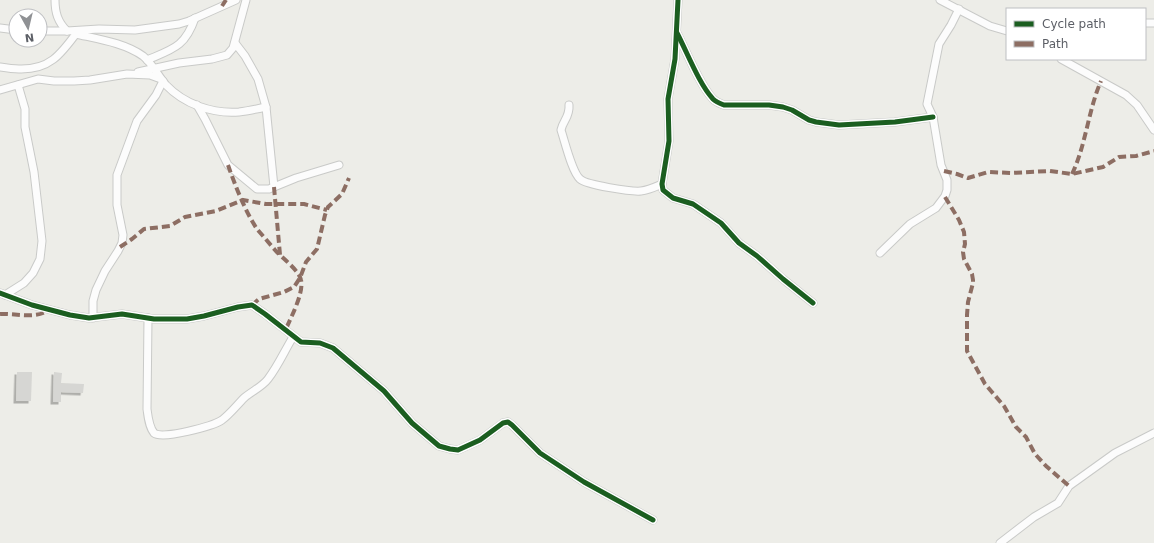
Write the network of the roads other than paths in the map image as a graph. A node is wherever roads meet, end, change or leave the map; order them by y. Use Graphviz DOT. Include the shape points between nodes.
graph roads {
  1 [pos="54,0"];
  2 [pos="236,0"];
  3 [pos="246,0"];
  4 [pos="678,0"];
  5 [pos="940,0"];
  6 [pos="958,9"];
  7 [pos="195,18"];
  8 [pos="48,31"];
  9 [pos="67,31"];
  10 [pos="1006,31"];
  11 [pos="78,32"];
  12 [pos="677,33"];
  13 [pos="235,43"];
  14 [pos="147,60"];
  15 [pos="1063,60"];
  16 [pos="0,67"];
  17 [pos="154,68"];
  18 [pos="127,74"];
  19 [pos="162,80"];
  20 [pos="18,85"];
  21 [pos="0,90"];
  22 [pos="197,105"];
  23 [pos="569,105"];
  24 [pos="266,107"];
  25 [pos="933,117"];
  26 [pos="1154,130"];
  27 [pos="339,165"];
  28 [pos="662,184"];
  29 [pos="274,187"];
  30 [pos="880,253"];
  31 [pos="2,294"];
  32 [pos="813,303"];
  33 [pos="93,318"];
  34 [pos="148,318"];
  35 [pos="293,337"];
  36 [pos="1154,433"];
  37 [pos="653,520"];
  38 [pos="1000,543"];
  1 -- 9 [label="street" via="60,24"];
  2 -- 7 [label="street"];
  3 -- 13 [label="street"];
  4 -- 12 [label="street"];
  5 -- 6 [label="street"];
  6 -- 10 [label="street" via="990,26"];
  6 -- 25 [label="street" via="939,44 935,58 926,104"];
  7 -- 11 [label="street" via="179,24 135,30 99,29"];
  7 -- 14 [label="street" via="190,31 179,44"];
  8 -- 9 [label="street"];
  9 -- 11 [label="street"];
  11 -- 14 [label="street" via="130,49"];
  11 -- 16 [label="street" via="58,57 43,65 30,69"];
  12 -- 25 [label="street" via="706,89 712,98 724,105 783,107 809,120 838,125"];
  12 -- 28 [label="street" via="668,98 669,141"];
  13 -- 17 [label="street" via="227,55"];
  13 -- 24 [label="street" via="258,79"];
  14 -- 17 [label="street"];
  15 -- 26 [label="street" via="1126,94"];
  17 -- 18 [label="street"];
  17 -- 19 [label="street"];
  18 -- 19 [label="street" via="150,75"];
  18 -- 20 [label="street" via="74,81 38,79"];
  19 -- 22 [label="street" via="180,97"];
  19 -- 33 [label="street" via="156,95 137,121 117,175 117,204 123,235 122,243 96,290"];
  20 -- 21 [label="street"];
  20 -- 31 [label="street" via="25,109 25,127 34,172 42,241 40,259 33,273 24,283"];
  22 -- 24 [label="street" via="230,112"];
  22 -- 29 [label="street" via="228,165 256,189"];
  23 -- 28 [label="street" via="569,113 561,130 574,170 580,179 584,182 637,191"];
  24 -- 29 [label="street"];
  25 -- 30 [label="street" via="941,165 947,180 945,196 936,208 910,224"];
  27 -- 29 [label="street"];
  28 -- 32 [label="street" via="663,190 673,198 693,204 721,223 739,242"];
  31 -- 33 [label="street" via="70,315"];
  33 -- 34 [label="street" via="113,314"];
  34 -- 35 [label="street" via="196,319 252,305"];
  34 -- 35 [label="street" via="147,409 150,424 159,435 178,433 222,420 268,379"];
  35 -- 37 [label="street" via="301,342 320,343 333,348 384,391 412,423 439,446 458,450 480,440 508,422 540,453 584,482"];
  36 -- 38 [label="street" via="1115,453 1069,486 1058,503 1034,517"];
}
